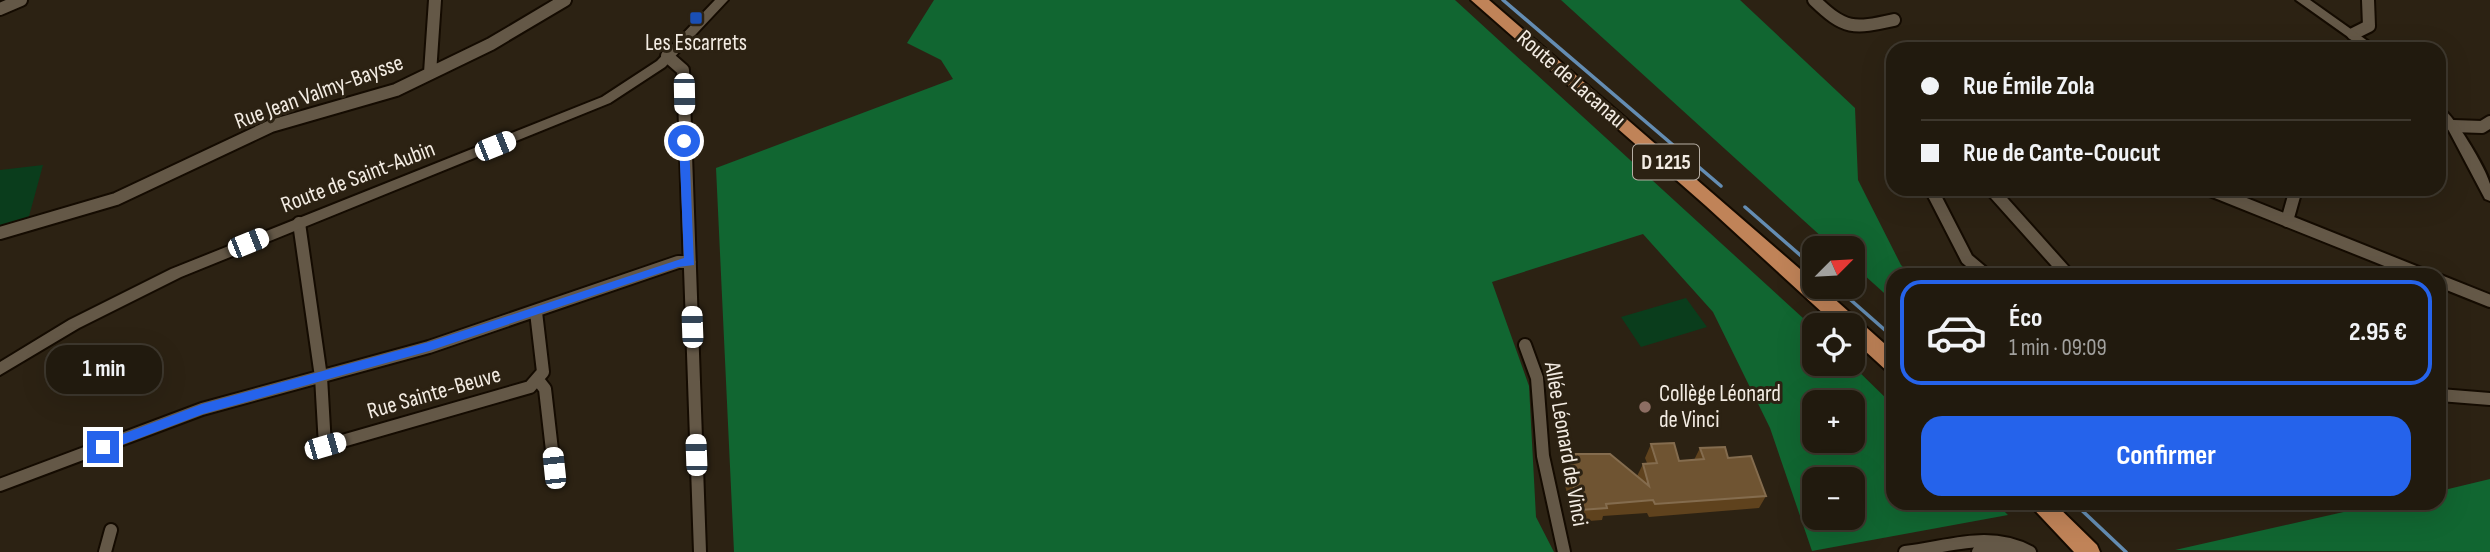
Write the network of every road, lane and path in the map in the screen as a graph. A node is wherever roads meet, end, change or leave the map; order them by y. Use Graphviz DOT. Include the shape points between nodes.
graph roads {
  1 [pos="21,0"];
  2 [pos="435,0"];
  3 [pos="565,0"];
  4 [pos="722,0"];
  5 [pos="1479,0"];
  6 [pos="1814,0"];
  7 [pos="2302,0"];
  8 [pos="2368,0"];
  9 [pos="0,9"];
  10 [pos="1894,20"];
  11 [pos="2353,34"];
  12 [pos="2364,42"];
  13 [pos="667,56"];
  14 [pos="430,73"];
  15 [pos="2446,118"];
  16 [pos="2490,122"];
  17 [pos="2453,127"];
  18 [pos="1935,196"];
  19 [pos="1997,196"];
  20 [pos="2226,196"];
  21 [pos="2294,196"];
  22 [pos="2490,196"];
  23 [pos="2287,220"];
  24 [pos="299,223"];
  25 [pos="0,233"];
  26 [pos="690,262"];
  27 [pos="1978,268"];
  28 [pos="2062,268"];
  29 [pos="2406,268"];
  30 [pos="2446,283"];
  31 [pos="2490,301"];
  32 [pos="536,312"];
  33 [pos="1837,313"];
  34 [pos="1865,339"];
  35 [pos="1525,345"];
  36 [pos="1886,358"];
  37 [pos="0,369"];
  38 [pos="321,377"];
  39 [pos="538,380"];
  40 [pos="2446,395"];
  41 [pos="2490,399"];
  42 [pos="554,468"];
  43 [pos="0,485"];
  44 [pos="2046,510"];
  45 [pos="111,530"];
  46 [pos="105,552"];
  47 [pos="700,552"];
  48 [pos="1564,552"];
  49 [pos="1905,552"];
  50 [pos="1978,552"];
  51 [pos="2009,552"];
  52 [pos="2030,552"];
  53 [pos="2089,552"];
  1 -- 9 [label="street"];
  2 -- 14 [label="street"];
  3 -- 14 [label="street, Rue Jean Valmy-Baysse" via="491,44"];
  4 -- 13 [label="street, Route de Saint-Aubin"];
  5 -- 33 [label="main road, Route de Lacanau / D 1215"];
  6 -- 10 [label="street" via="1838,25 1850,29"];
  7 -- 11 [label="street"];
  8 -- 11 [label="street" via="2369,26"];
  11 -- 12 [label="street"];
  13 -- 24 [label="street, Route de Saint-Aubin" via="638,82 595,106"];
  13 -- 26 [label="street" via="683,70"];
  14 -- 25 [label="street, Rue Jean Valmy-Baysse" via="396,90 271,126 116,200"];
  15 -- 17 [label="street"];
  16 -- 17 [label="street" via="2482,127"];
  17 -- 22 [label="street"];
  18 -- 27 [label="street" via="1967,259"];
  19 -- 28 [label="street"];
  20 -- 23 [label="street"];
  21 -- 23 [label="street"];
  23 -- 29 [label="street"];
  24 -- 37 [label="street, Route de Saint-Aubin" via="138,291"];
  24 -- 38 [label="street"];
  26 -- 32 [label="street" via="678,262"];
  26 -- 47 [label="street"];
  30 -- 31 [label="street"];
  32 -- 38 [label="street"];
  32 -- 39 [label="street" via="543,372"];
  34 -- 36 [label="main road, Route de Lacanau / D 1215"];
  35 -- 48 [label="street, Allée Léonard de Vinci" via="1537,378 1543,456"];
  38 -- 39 [label="street, Rue Sainte-Beuve" via="325,446 530,387"];
  38 -- 43 [label="street" via="202,409"];
  39 -- 42 [label="street" via="545,389"];
  40 -- 41 [label="street"];
  44 -- 53 [label="main road"];
  45 -- 46 [label="street"];
  49 -- 52 [label="street" via="1990,537"];
  50 -- 51 [label="street"];
}
